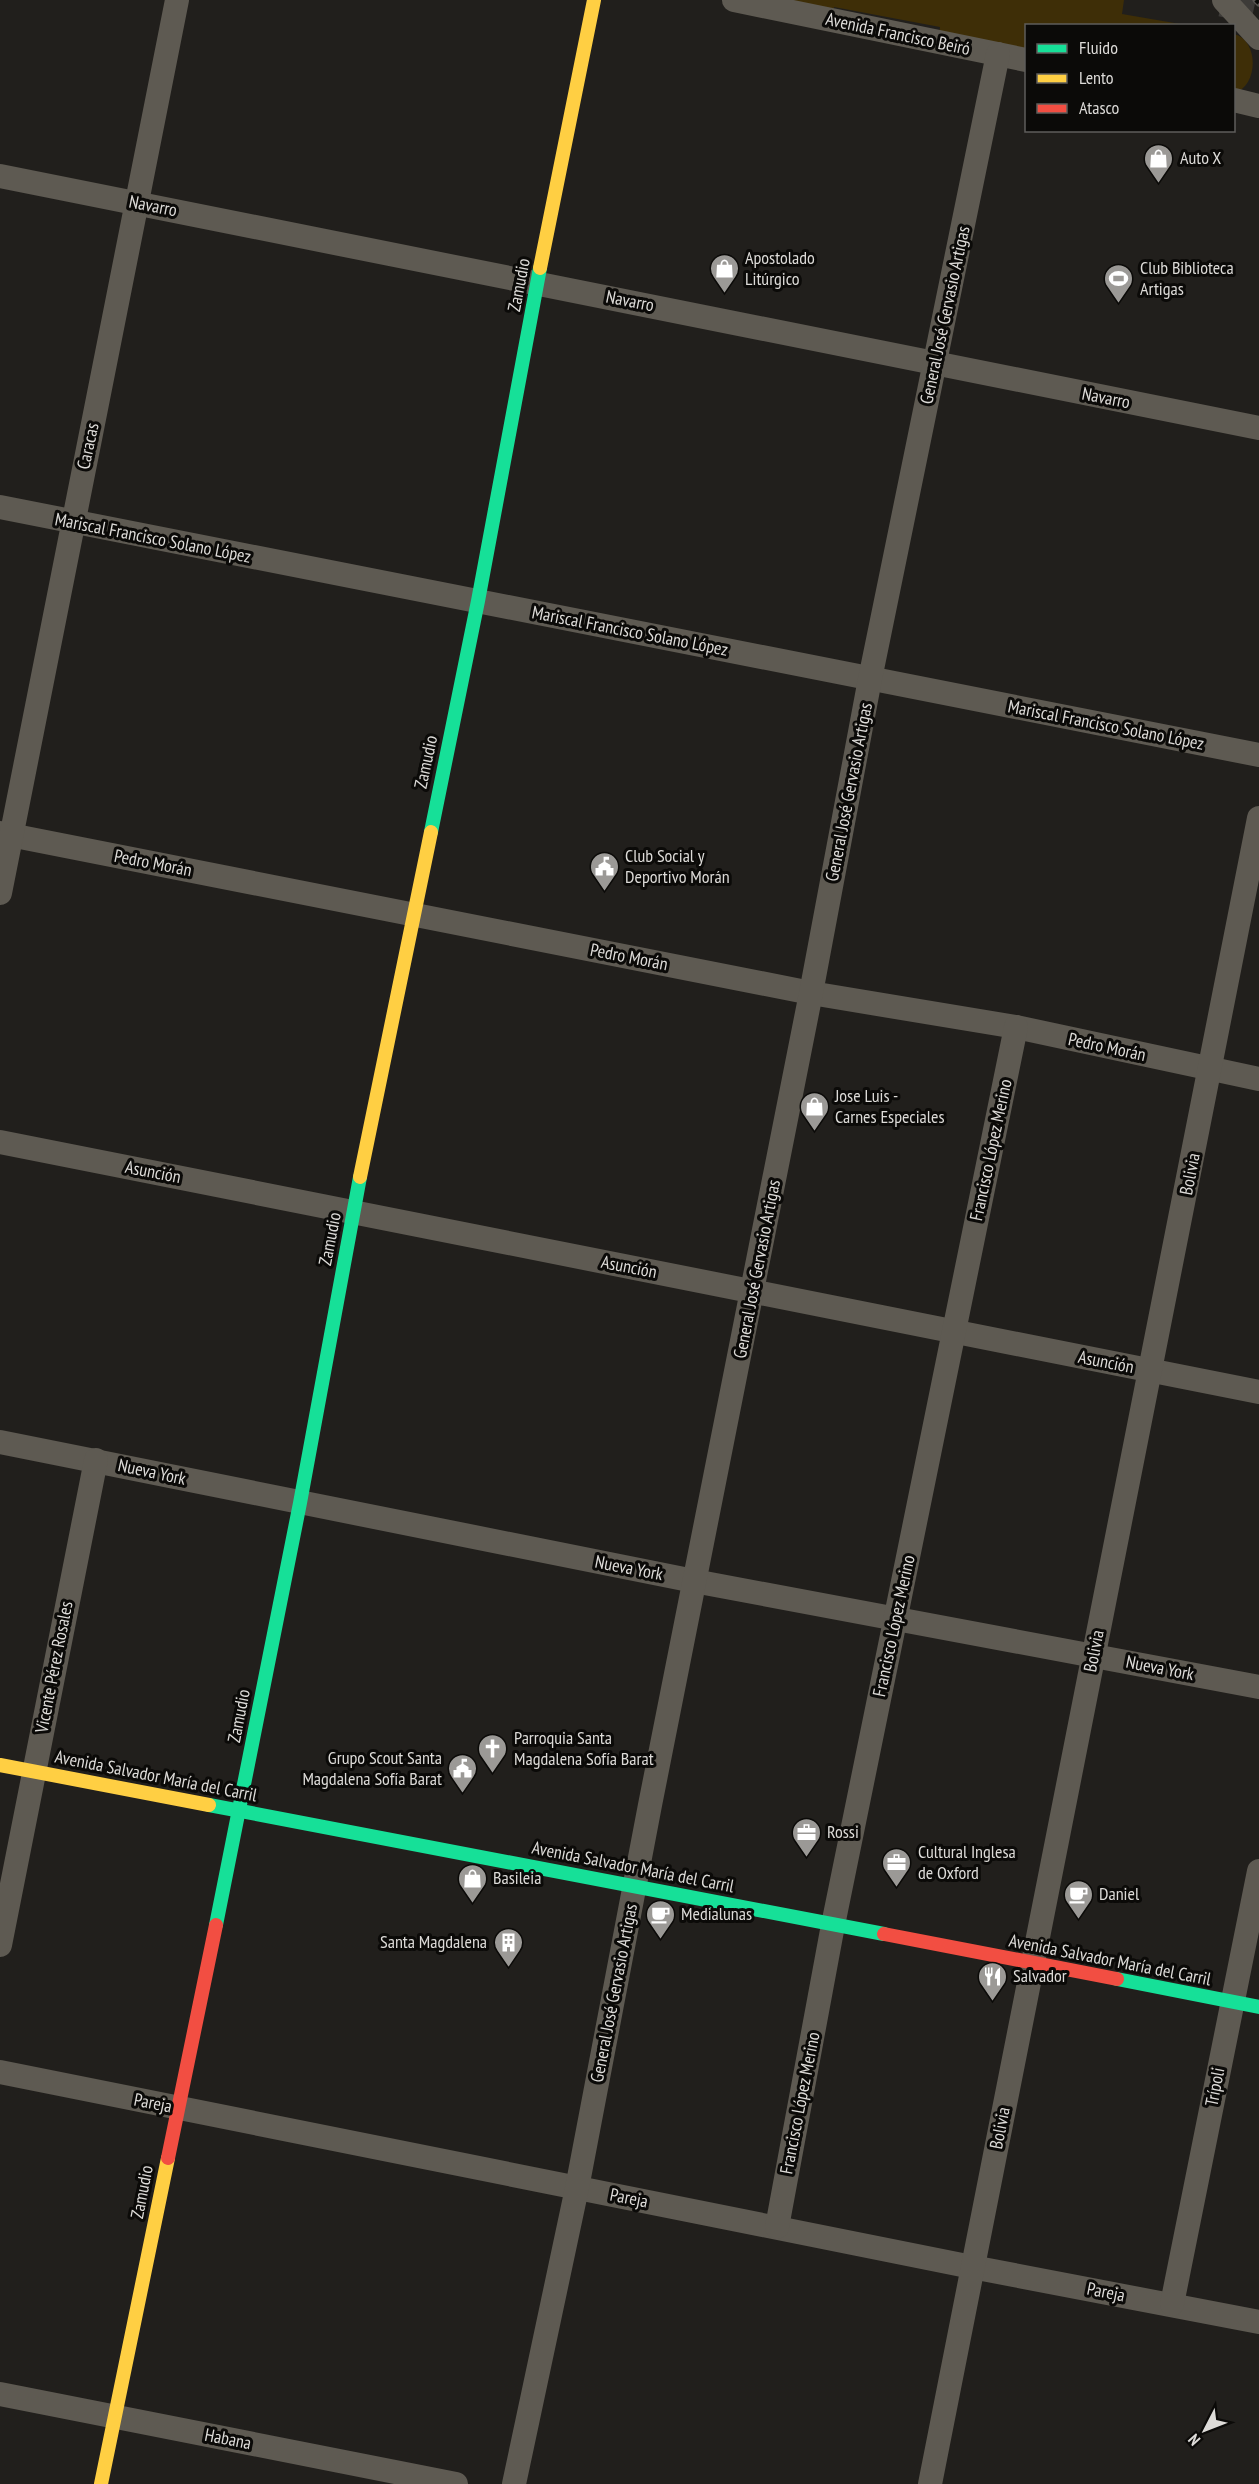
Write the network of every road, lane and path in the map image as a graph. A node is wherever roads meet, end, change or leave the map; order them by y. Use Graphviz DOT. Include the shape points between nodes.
graph roads {
  1 [pos="177,0"];
  2 [pos="594,0"];
  3 [pos="734,0"];
  4 [pos="1224,0"];
  5 [pos="1259,38"];
  6 [pos="998,54"];
  7 [pos="1025,60"];
  8 [pos="0,176"];
  9 [pos="138,203"];
  10 [pos="537,283"];
  11 [pos="935,363"];
  12 [pos="1259,428"];
  13 [pos="0,507"];
  14 [pos="72,522"];
  15 [pos="478,601"];
  16 [pos="870,679"];
  17 [pos="1259,755"];
  18 [pos="1259,818"];
  19 [pos="6,835"];
  20 [pos="0,893"];
  21 [pos="413,914"];
  22 [pos="811,993"];
  23 [pos="1017,1027"];
  24 [pos="1211,1069"];
  25 [pos="1259,1079"];
  26 [pos="0,1142"];
  27 [pos="353,1212"];
  28 [pos="752,1292"];
  29 [pos="954,1332"];
  30 [pos="1150,1371"];
  31 [pos="1259,1392"];
  32 [pos="0,1442"];
  33 [pos="96,1460"];
  34 [pos="300,1503"];
  35 [pos="694,1581"];
  36 [pos="895,1620"];
  37 [pos="1093,1655"];
  38 [pos="1259,1687"];
  39 [pos="0,1766"];
  40 [pos="33,1772"];
  41 [pos="239,1810"];
  42 [pos="1259,1870"];
  43 [pos="634,1885"];
  44 [pos="833,1925"];
  45 [pos="0,1945"];
  46 [pos="1034,1962"];
  47 [pos="1233,2002"];
  48 [pos="1259,2007"];
  49 [pos="0,2072"];
  50 [pos="177,2108"];
  51 [pos="577,2188"];
  52 [pos="777,2227"];
  53 [pos="972,2267"];
  54 [pos="1172,2304"];
  55 [pos="1259,2322"];
  56 [pos="0,2394"];
  57 [pos="115,2417"];
  58 [pos="101,2484"];
  59 [pos="456,2484"];
  60 [pos="514,2484"];
  61 [pos="930,2484"];
  1 -- 9 [label="street, Caracas"];
  2 -- 10 [label="street, Zamudio"];
  3 -- 6 [label="street, Avenida Francisco Beiró"];
  4 -- 5 [label="street"];
  6 -- 7 [label="street, Avenida Francisco Beiró"];
  6 -- 11 [label="street, General José Gervasio Artigas"];
  8 -- 9 [label="street, Navarro"];
  9 -- 10 [label="street, Navarro"];
  9 -- 14 [label="street, Caracas"];
  10 -- 11 [label="street, Navarro"];
  10 -- 15 [label="street, Zamudio"];
  11 -- 12 [label="street, Navarro"];
  11 -- 16 [label="street, General José Gervasio Artigas"];
  13 -- 14 [label="street, Mariscal Francisco Solano López"];
  14 -- 15 [label="street, Mariscal Francisco Solano López"];
  14 -- 19 [label="street, Caracas"];
  15 -- 16 [label="street, Mariscal Francisco Solano López"];
  15 -- 21 [label="street, Zamudio"];
  16 -- 17 [label="street, Mariscal Francisco Solano López"];
  16 -- 22 [label="street, General José Gervasio Artigas"];
  18 -- 24 [label="street, Bolivia"];
  19 -- 20 [label="street, Caracas"];
  19 -- 21 [label="street, Pedro Morán"];
  21 -- 22 [label="street, Pedro Morán"];
  21 -- 27 [label="street, Zamudio"];
  22 -- 23 [label="street, Pedro Morán"];
  22 -- 28 [label="street, General José Gervasio Artigas"];
  23 -- 24 [label="street, Pedro Morán"];
  23 -- 29 [label="street, Francisco López Merino"];
  24 -- 25 [label="street, Pedro Morán"];
  24 -- 30 [label="street, Bolivia"];
  26 -- 27 [label="street, Asunción"];
  27 -- 28 [label="street, Asunción"];
  27 -- 34 [label="street, Zamudio"];
  28 -- 29 [label="street, Asunción"];
  28 -- 35 [label="street, General José Gervasio Artigas"];
  29 -- 30 [label="street, Asunción"];
  29 -- 36 [label="street, Francisco López Merino"];
  30 -- 31 [label="street, Asunción"];
  30 -- 37 [label="street, Bolivia"];
  32 -- 33 [label="street, Nueva York"];
  33 -- 34 [label="street, Nueva York"];
  33 -- 40 [label="street, Vicente Pérez Rosales"];
  34 -- 35 [label="street, Nueva York"];
  34 -- 41 [label="street, Zamudio"];
  35 -- 36 [label="street, Nueva York"];
  35 -- 43 [label="street, General José Gervasio Artigas"];
  36 -- 37 [label="street, Nueva York"];
  36 -- 44 [label="street, Francisco López Merino"];
  37 -- 38 [label="street, Nueva York"];
  37 -- 46 [label="street, Bolivia"];
  39 -- 40 [label="street, Avenida Salvador María del Carril"];
  40 -- 41 [label="street, Avenida Salvador María del Carril"];
  40 -- 45 [label="street, Vicente Pérez Rosales"];
  41 -- 43 [label="street, Avenida Salvador María del Carril"];
  41 -- 50 [label="street, Zamudio"];
  42 -- 47 [label="street, Trípoli"];
  43 -- 44 [label="street, Avenida Salvador María del Carril"];
  43 -- 51 [label="street, General José Gervasio Artigas"];
  44 -- 46 [label="street, Avenida Salvador María del Carril"];
  44 -- 52 [label="street, Francisco López Merino"];
  46 -- 47 [label="street, Avenida Salvador María del Carril"];
  46 -- 53 [label="street, Bolivia"];
  47 -- 48 [label="street, Avenida Salvador María del Carril"];
  47 -- 54 [label="street, Trípoli"];
  49 -- 50 [label="street, Pareja"];
  50 -- 51 [label="street, Pareja"];
  50 -- 57 [label="street, Zamudio"];
  51 -- 52 [label="street, Pareja"];
  51 -- 60 [label="street, General José Gervasio Artigas"];
  52 -- 53 [label="street, Pareja"];
  53 -- 54 [label="street, Pareja"];
  53 -- 61 [label="street, Bolivia"];
  54 -- 55 [label="street, Pareja"];
  56 -- 57 [label="street, Habana"];
  57 -- 58 [label="street, Zamudio"];
  57 -- 59 [label="street, Habana"];
}
